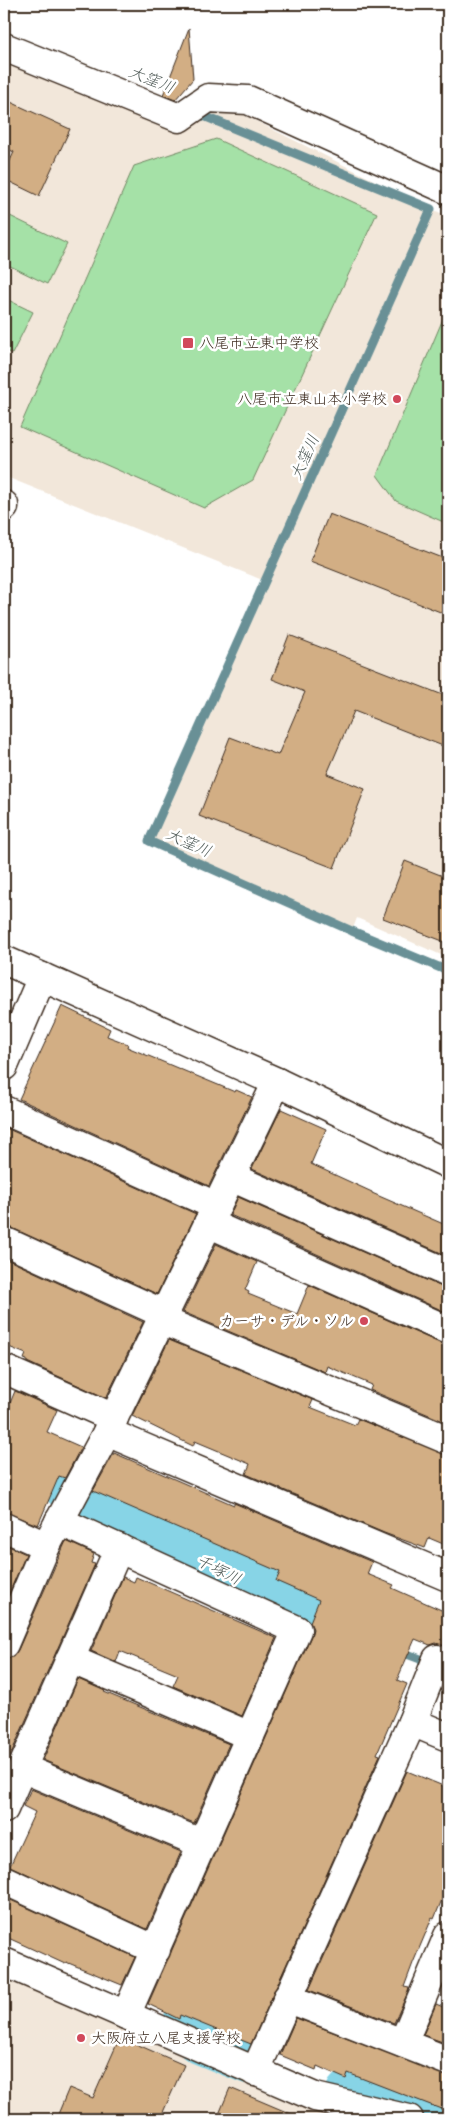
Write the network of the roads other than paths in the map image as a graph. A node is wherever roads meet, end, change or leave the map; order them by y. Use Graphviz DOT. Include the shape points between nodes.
graph roads {
  1 [pos="4,47"];
  2 [pos="448,190"];
  3 [pos="4,960"];
  4 [pos="42,977"];
  5 [pos="4,1066"];
  6 [pos="277,1082"];
  7 [pos="4,1110"];
  8 [pos="448,1164"];
  9 [pos="230,1177"];
  10 [pos="212,1215"];
  11 [pos="4,1242"];
  12 [pos="448,1273"];
  13 [pos="162,1317"];
  14 [pos="448,1330"];
  15 [pos="4,1369"];
  16 [pos="110,1425"];
  17 [pos="448,1440"];
  18 [pos="59,1521"];
  19 [pos="4,1527"];
  20 [pos="46,1546"];
  21 [pos="119,1548"];
  22 [pos="448,1577"];
  23 [pos="4,1644"];
  24 [pos="70,1659"];
  25 [pos="448,1664"];
  26 [pos="412,1722"];
  27 [pos="250,1736"];
  28 [pos="448,1737"];
  29 [pos="22,1768"];
  30 [pos="4,1809"];
  31 [pos="202,1844"];
  32 [pos="4,1880"];
  33 [pos="448,1936"];
  34 [pos="156,1950"];
  35 [pos="4,1962"];
  36 [pos="287,1998"];
  37 [pos="126,2015"];
  38 [pos="403,2043"];
  39 [pos="448,2061"];
  40 [pos="258,2065"];
  41 [pos="409,2119"];
  1 -- 2 [label="street" via="178,118 208,98 248,100"];
  3 -- 4 [label="street"];
  4 -- 5 [label="street"];
  4 -- 6 [label="street"];
  6 -- 8 [label="street"];
  6 -- 9 [label="street"];
  7 -- 10 [label="street"];
  9 -- 10 [label="street"];
  9 -- 12 [label="street"];
  10 -- 13 [label="street"];
  10 -- 14 [label="street"];
  11 -- 13 [label="street"];
  13 -- 16 [label="street"];
  13 -- 17 [label="street"];
  15 -- 16 [label="street"];
  16 -- 18 [label="street"];
  16 -- 22 [label="street"];
  18 -- 20 [label="street"];
  18 -- 21 [label="street"];
  19 -- 20 [label="street"];
  20 -- 23 [label="street"];
  21 -- 24 [label="street"];
  21 -- 27 [label="street" via="297,1630"];
  24 -- 27 [label="street"];
  24 -- 29 [label="street"];
  25 -- 26 [label="street" via="437,1659"];
  26 -- 28 [label="street"];
  26 -- 36 [label="street"];
  27 -- 31 [label="street"];
  29 -- 30 [label="street"];
  29 -- 31 [label="street"];
  31 -- 34 [label="street"];
  32 -- 34 [label="street"];
  33 -- 38 [label="street"];
  34 -- 37 [label="street"];
  35 -- 37 [label="street"];
  36 -- 38 [label="street"];
  36 -- 40 [label="street"];
  37 -- 40 [label="street"];
  38 -- 39 [label="street"];
  40 -- 41 [label="street" via="315,2097"];
}
